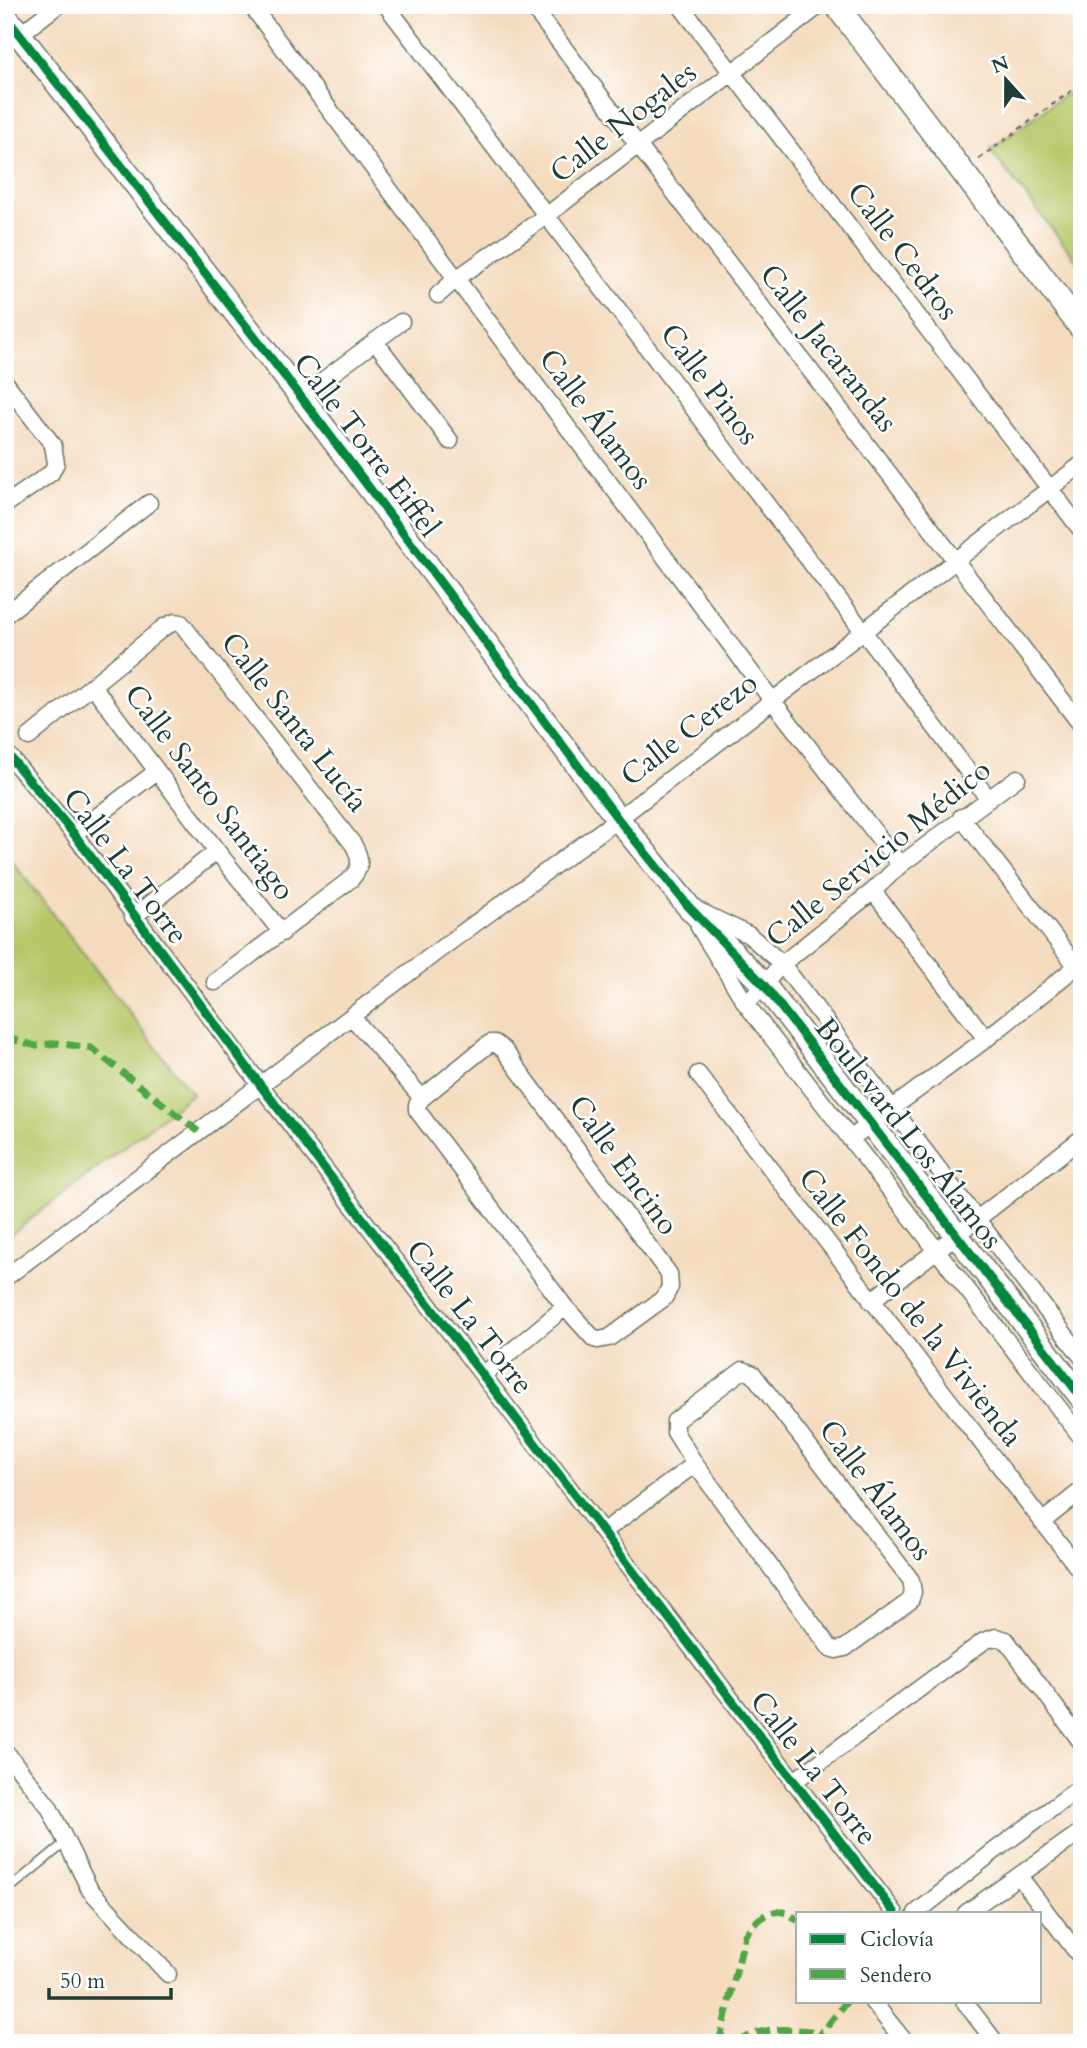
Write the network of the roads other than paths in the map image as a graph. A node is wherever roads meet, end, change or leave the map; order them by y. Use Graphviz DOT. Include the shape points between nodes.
graph roads {
  1 [pos="58,5"];
  2 [pos="251,5"];
  3 [pos="386,5"];
  4 [pos="531,5"];
  5 [pos="680,5"];
  6 [pos="820,5"];
  7 [pos="836,5"];
  8 [pos="12,25"];
  9 [pos="732,74"];
  10 [pos="638,146"];
  11 [pos="546,216"];
  12 [pos="456,279"];
  13 [pos="438,295"];
  14 [pos="401,322"];
  15 [pos="1082,328"];
  16 [pos="375,341"];
  17 [pos="5,382"];
  18 [pos="301,397"];
  19 [pos="450,441"];
  20 [pos="1082,464"];
  21 [pos="1050,489"];
  22 [pos="149,503"];
  23 [pos="5,505"];
  24 [pos="1082,531"];
  25 [pos="957,560"];
  26 [pos="5,615"];
  27 [pos="863,631"];
  28 [pos="93,686"];
  29 [pos="772,700"];
  30 [pos="1082,726"];
  31 [pos="29,737"];
  32 [pos="5,751"];
  33 [pos="158,771"];
  34 [pos="1017,778"];
  35 [pos="988,798"];
  36 [pos="961,817"];
  37 [pos="618,819"];
  38 [pos="74,834"];
  39 [pos="217,851"];
  40 [pos="900,865"];
  41 [pos="873,891"];
  42 [pos="688,906"];
  43 [pos="133,917"];
  44 [pos="282,933"];
  45 [pos="782,964"];
  46 [pos="1079,970"];
  47 [pos="215,982"];
  48 [pos="764,985"];
  49 [pos="746,1004"];
  50 [pos="352,1017"];
  51 [pos="986,1039"];
  52 [pos="698,1074"];
  53 [pos="261,1086"];
  54 [pos="422,1098"];
  55 [pos="891,1109"];
  56 [pos="870,1124"];
  57 [pos="1082,1138"];
  58 [pos="850,1139"];
  59 [pos="977,1219"];
  60 [pos="957,1235"];
  61 [pos="937,1251"];
  62 [pos="5,1278"];
  63 [pos="871,1301"];
  64 [pos="565,1307"];
  65 [pos="1082,1357"];
  66 [pos="484,1374"];
  67 [pos="1082,1398"];
  68 [pos="1082,1437"];
  69 [pos="695,1464"];
  70 [pos="1082,1490"];
  71 [pos="1042,1522"];
  72 [pos="603,1532"];
  73 [pos="1082,1573"];
  74 [pos="1082,1743"];
  75 [pos="5,1751"];
  76 [pos="793,1782"];
  77 [pos="1082,1786"];
  78 [pos="1082,1831"];
  79 [pos="67,1841"];
  80 [pos="1019,1876"];
  81 [pos="5,1890"];
  82 [pos="894,1912"];
  83 [pos="917,1912"];
  84 [pos="967,1912"];
  85 [pos="1082,1959"];
  86 [pos="168,1975"];
  87 [pos="873,2002"];
  88 [pos="965,2002"];
  89 [pos="906,2043"];
  90 [pos="996,2043"];
  1 -- 8 [label="street"];
  2 -- 12 [label="street, Calle Álamos"];
  3 -- 11 [label="street, Calle Pinos"];
  4 -- 10 [label="street, Calle Jacarandas"];
  5 -- 9 [label="street, Calle Cedros"];
  6 -- 9 [label="street, Calle Nogales"];
  7 -- 15 [label="street"];
  8 -- 18 [label="street, Calle Torre Eiffel"];
  9 -- 10 [label="street, Calle Nogales"];
  9 -- 21 [label="street, Calle Cedros"];
  10 -- 11 [label="street, Calle Nogales"];
  10 -- 25 [label="street, Calle Jacarandas"];
  11 -- 12 [label="street, Calle Nogales"];
  11 -- 27 [label="street, Calle Pinos"];
  12 -- 13 [label="street, Calle Nogales"];
  12 -- 29 [label="street, Calle Álamos"];
  14 -- 16 [label="street"];
  16 -- 18 [label="street"];
  16 -- 19 [label="street"];
  17 -- 23 [label="street" via="53,444 56,463 51,473"];
  18 -- 37 [label="street, Calle Torre Eiffel"];
  20 -- 21 [label="street, Calle Cerezo"];
  21 -- 24 [label="street, Calle Cedros"];
  21 -- 25 [label="street, Calle Cerezo"];
  22 -- 26 [label="street"];
  25 -- 27 [label="street, Calle Cerezo"];
  25 -- 30 [label="street, Calle Jacarandas"];
  27 -- 29 [label="street, Calle Cerezo"];
  27 -- 35 [label="street, Calle Pinos"];
  28 -- 31 [label="street, Calle Santa Lucía"];
  28 -- 33 [label="street, Calle Santo Santiago"];
  28 -- 44 [label="street, Calle Santa Lucía" via="164,627 181,623 328,811 353,844 360,867"];
  29 -- 37 [label="street, Calle Cerezo"];
  29 -- 40 [label="street, Calle Álamos"];
  32 -- 38 [label="street, Calle La Torre"];
  33 -- 38 [label="street"];
  33 -- 39 [label="street, Calle Santo Santiago"];
  34 -- 35 [label="street, Calle Servicio Médico"];
  35 -- 36 [label="street, Calle Servicio Médico"];
  36 -- 40 [label="street, Calle Servicio Médico"];
  36 -- 46 [label="street"];
  37 -- 42 [label="street, Calle Torre Eiffel"];
  37 -- 50 [label="street, Calle Cerezo"];
  38 -- 43 [label="street, Calle La Torre"];
  39 -- 43 [label="street"];
  39 -- 44 [label="street, Calle Santo Santiago"];
  40 -- 41 [label="street, Calle Servicio Médico"];
  41 -- 45 [label="street, Calle Servicio Médico"];
  41 -- 51 [label="street"];
  42 -- 45 [label="street, Boulevard Los Álamos" via="749,935"];
  42 -- 48 [label="street, Boulevard Los Álamos"];
  42 -- 49 [label="street, Boulevard Los Álamos"];
  43 -- 53 [label="street, Calle La Torre"];
  44 -- 47 [label="street, Calle Santa Lucía"];
  45 -- 48 [label="street, Calle Servicio Médico"];
  45 -- 55 [label="street, Boulevard Los Álamos"];
  46 -- 51 [label="street"];
  48 -- 49 [label="street, Calle Servicio Médico"];
  48 -- 56 [label="street, Boulevard Los Álamos"];
  49 -- 58 [label="street, Boulevard Los Álamos"];
  50 -- 53 [label="street, Calle Cerezo"];
  50 -- 54 [label="street, Calle Encino"];
  51 -- 55 [label="street"];
  52 -- 63 [label="street, Calle Fondo de la Vivienda"];
  53 -- 62 [label="street, Calle Cerezo"];
  53 -- 66 [label="street, Calle La Torre"];
  54 -- 64 [label="street, Calle Encino" via="418,1112"];
  54 -- 64 [label="street, Calle Encino" via="490,1043 499,1045 669,1274 670,1287 664,1298 604,1340 594,1339"];
  55 -- 56 [label="street"];
  55 -- 59 [label="street, Boulevard Los Álamos"];
  56 -- 58 [label="street"];
  56 -- 60 [label="street, Boulevard Los Álamos"];
  57 -- 59 [label="street"];
  58 -- 61 [label="street, Boulevard Los Álamos"];
  59 -- 60 [label="street"];
  59 -- 65 [label="street, Boulevard Los Álamos"];
  60 -- 61 [label="street"];
  60 -- 67 [label="street, Boulevard Los Álamos"];
  61 -- 63 [label="street"];
  61 -- 68 [label="street, Boulevard Los Álamos"];
  63 -- 71 [label="street, Calle Fondo de la Vivienda"];
  64 -- 66 [label="street"];
  66 -- 72 [label="street, Calle La Torre"];
  69 -- 69 [label="street, Calle Álamos" via="830,1648 845,1648 910,1601 913,1586 909,1576 750,1371 739,1372 675,1421 675,1432"];
  69 -- 72 [label="street"];
  70 -- 71 [label="street"];
  71 -- 73 [label="street, Calle Fondo de la Vivienda"];
  72 -- 76 [label="street, Calle La Torre"];
  74 -- 76 [label="street" via="1006,1640 996,1637 984,1641"];
  75 -- 79 [label="street" via="49,1807"];
  76 -- 82 [label="street, Calle La Torre"];
  77 -- 83 [label="street"];
  78 -- 80 [label="street"];
  79 -- 81 [label="lane"];
  79 -- 86 [label="street" via="90,1890"];
  80 -- 84 [label="street"];
  80 -- 85 [label="street"];
  87 -- 89 [label="street"];
  88 -- 90 [label="street"];
}
